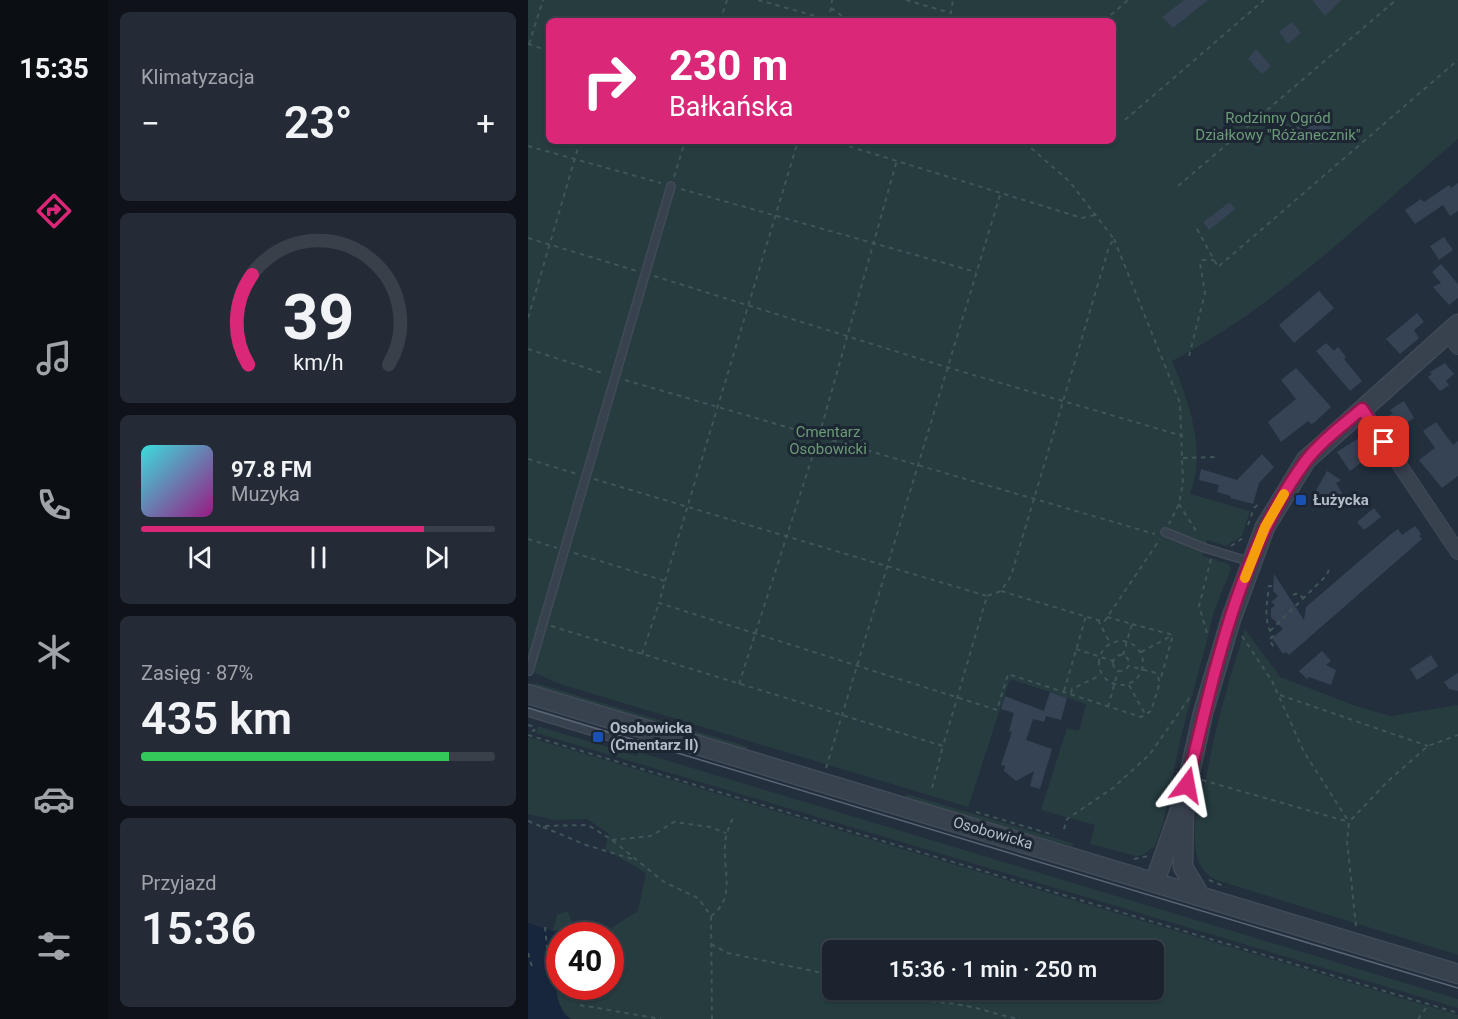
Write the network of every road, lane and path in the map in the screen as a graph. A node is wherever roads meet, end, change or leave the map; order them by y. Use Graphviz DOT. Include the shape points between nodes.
graph roads {
  1 [pos="543,0"];
  2 [pos="720,0"];
  3 [pos="758,0"];
  4 [pos="832,0"];
  5 [pos="906,0"];
  6 [pos="953,0"];
  7 [pos="1128,0"];
  8 [pos="1264,0"];
  9 [pos="1396,0"];
  10 [pos="726,1"];
  11 [pos="831,8"];
  12 [pos="721,18"];
  13 [pos="823,18"];
  14 [pos="830,18"];
  15 [pos="845,18"];
  16 [pos="1107,18"];
  17 [pos="528,44"];
  18 [pos="546,50"];
  19 [pos="1458,60"];
  20 [pos="1125,120"];
  21 [pos="579,144"];
  22 [pos="684,144"];
  23 [pos="797,144"];
  24 [pos="842,144"];
  25 [pos="1026,144"];
  26 [pos="528,146"];
  27 [pos="575,160"];
  28 [pos="897,160"];
  29 [pos="671,186"];
  30 [pos="1179,186"];
  31 [pos="1001,192"];
  32 [pos="1095,215"];
  33 [pos="775,217"];
  34 [pos="1197,230"];
  35 [pos="528,238"];
  36 [pos="1114,239"];
  37 [pos="871,243"];
  38 [pos="550,245"];
  39 [pos="1214,260"];
  40 [pos="976,272"];
  41 [pos="646,274"];
  42 [pos="749,306"];
  43 [pos="528,318"];
  44 [pos="1455,334"];
  45 [pos="846,336"];
  46 [pos="528,349"];
  47 [pos="1189,356"];
  48 [pos="946,368"];
  49 [pos="616,377"];
  50 [pos="1062,402"];
  51 [pos="717,406"];
  52 [pos="1362,409"];
  53 [pos="819,436"];
  54 [pos="1183,436"];
  55 [pos="1217,457"];
  56 [pos="1183,458"];
  57 [pos="528,459"];
  58 [pos="916,466"];
  59 [pos="587,477"];
  60 [pos="1034,500"];
  61 [pos="1179,504"];
  62 [pos="687,507"];
  63 [pos="1165,532"];
  64 [pos="785,536"];
  65 [pos="1244,538"];
  66 [pos="528,539"];
  67 [pos="1201,540"];
  68 [pos="1228,549"];
  69 [pos="565,550"];
  70 [pos="1213,550"];
  71 [pos="1458,552"];
  72 [pos="1251,562"];
  73 [pos="886,566"];
  74 [pos="1329,569"];
  75 [pos="665,581"];
  76 [pos="1272,586"];
  77 [pos="1001,591"];
  78 [pos="1293,595"];
  79 [pos="987,596"];
  80 [pos="1304,599"];
  81 [pos="659,603"];
  82 [pos="1086,616"];
  83 [pos="1107,617"];
  84 [pos="1098,620"];
  85 [pos="543,623"];
  86 [pos="1132,624"];
  87 [pos="1270,631"];
  88 [pos="753,634"];
  89 [pos="1240,634"];
  90 [pos="1173,635"];
  91 [pos="1211,635"];
  92 [pos="1127,641"];
  93 [pos="1110,643"];
  94 [pos="1274,647"];
  95 [pos="1076,649"];
  96 [pos="1141,652"];
  97 [pos="642,654"];
  98 [pos="1123,655"];
  99 [pos="1100,657"];
  100 [pos="1113,661"];
  101 [pos="857,666"];
  102 [pos="1129,666"];
  103 [pos="1143,670"];
  104 [pos="529,671"];
  105 [pos="1119,671"];
  106 [pos="1102,674"];
  107 [pos="1160,682"];
  108 [pos="738,684"];
  109 [pos="1129,684"];
  110 [pos="1115,685"];
  111 [pos="1194,690"];
  112 [pos="1064,691"];
  113 [pos="1071,693"];
  114 [pos="528,694"];
  115 [pos="1279,695"];
  116 [pos="957,697"];
  117 [pos="1108,707"];
  118 [pos="528,712"];
  119 [pos="1145,714"];
  120 [pos="841,716"];
  121 [pos="528,724"];
  122 [pos="528,729"];
  123 [pos="528,735"];
  124 [pos="1458,735"];
  125 [pos="686,742"];
  126 [pos="943,746"];
  127 [pos="1428,746"];
  128 [pos="826,768"];
  129 [pos="1202,780"];
  130 [pos="932,788"];
  131 [pos="1184,799"];
  132 [pos="734,815"];
  133 [pos="528,821"];
  134 [pos="1349,822"];
  135 [pos="540,826"];
  136 [pos="1064,829"];
  137 [pos="726,833"];
  138 [pos="612,840"];
  139 [pos="1154,852"];
  140 [pos="1131,859"];
  141 [pos="636,860"];
  142 [pos="1183,867"];
  143 [pos="1155,881"];
  144 [pos="1202,886"];
  145 [pos="1231,889"];
  146 [pos="711,916"];
  147 [pos="1346,923"];
  148 [pos="545,927"];
  149 [pos="546,937"];
  150 [pos="710,944"];
  151 [pos="528,953"];
  152 [pos="533,969"];
  153 [pos="822,973"];
  154 [pos="1458,974"];
  155 [pos="917,1000"];
  156 [pos="1429,1004"];
  157 [pos="580,1005"];
  158 [pos="1458,1012"];
  159 [pos="661,1019"];
  160 [pos="712,1019"];
  161 [pos="1020,1019"];
  162 [pos="1418,1019"];
  1 -- 17 [label="path"];
  2 -- 10 [label="path"];
  3 -- 13 [label="path"];
  4 -- 11 [label="path"];
  5 -- 6 [label="path" via="951,13"];
  7 -- 16 [label="path"];
  8 -- 20 [label="path"];
  9 -- 30 [label="path"];
  10 -- 12 [label="path"];
  11 -- 14 [label="path"];
  11 -- 15 [label="path"];
  17 -- 18 [label="path"];
  19 -- 39 [label="path" via="1218,267"];
  21 -- 27 [label="path"];
  22 -- 29 [label="path"];
  23 -- 33 [label="path"];
  24 -- 28 [label="path"];
  25 -- 32 [label="path" via="1070,183"];
  26 -- 27 [label="path"];
  27 -- 29 [label="path"];
  27 -- 38 [label="path"];
  28 -- 31 [label="path"];
  28 -- 37 [label="path"];
  29 -- 33 [label="path"];
  29 -- 41 [label="lane"];
  31 -- 32 [label="path" via="1082,218"];
  31 -- 40 [label="path"];
  32 -- 36 [label="path"];
  33 -- 37 [label="path"];
  33 -- 42 [label="path"];
  34 -- 39 [label="path"];
  35 -- 38 [label="path"];
  36 -- 50 [label="path"];
  36 -- 54 [label="path" via="1180,403"];
  37 -- 40 [label="path"];
  37 -- 45 [label="path"];
  38 -- 41 [label="path"];
  38 -- 43 [label="path"];
  39 -- 47 [label="path" via="1200,263 1205,293"];
  40 -- 48 [label="path"];
  41 -- 42 [label="path"];
  41 -- 49 [label="lane"];
  42 -- 45 [label="path"];
  42 -- 51 [label="path"];
  44 -- 52 [label="street"];
  45 -- 48 [label="path"];
  45 -- 53 [label="path"];
  46 -- 49 [label="path"];
  48 -- 50 [label="path"];
  48 -- 58 [label="path"];
  49 -- 51 [label="path"];
  49 -- 59 [label="lane"];
  50 -- 54 [label="path"];
  50 -- 60 [label="path"];
  51 -- 53 [label="path"];
  51 -- 62 [label="path"];
  52 -- 71 [label="street"];
  52 -- 72 [label="street" via="1306,460 1265,527"];
  53 -- 58 [label="path"];
  53 -- 64 [label="path"];
  54 -- 56 [label="path"];
  55 -- 56 [label="path"];
  56 -- 61 [label="path"];
  57 -- 59 [label="path"];
  58 -- 60 [label="path"];
  58 -- 73 [label="path"];
  59 -- 62 [label="path"];
  59 -- 69 [label="lane"];
  60 -- 77 [label="path" via="1011,576"];
  60 -- 83 [label="path" via="1162,536"];
  61 -- 63 [label="path"];
  61 -- 67 [label="path"];
  62 -- 64 [label="path"];
  62 -- 75 [label="path"];
  63 -- 70 [label="lane"];
  64 -- 73 [label="path"];
  64 -- 88 [label="path"];
  65 -- 68 [label="path"];
  66 -- 69 [label="path"];
  69 -- 75 [label="path"];
  69 -- 85 [label="lane"];
  70 -- 72 [label="lane"];
  70 -- 91 [label="path" via="1199,606"];
  72 -- 131 [label="street" via="1203,713"];
  73 -- 79 [label="path"];
  73 -- 101 [label="path"];
  74 -- 80 [label="path"];
  75 -- 81 [label="path"];
  76 -- 87 [label="path" via="1266,606"];
  77 -- 79 [label="path"];
  77 -- 82 [label="path"];
  78 -- 80 [label="path" via="1298,593"];
  79 -- 116 [label="path"];
  80 -- 87 [label="path"];
  81 -- 88 [label="path"];
  81 -- 97 [label="path"];
  82 -- 84 [label="path"];
  82 -- 95 [label="path"];
  83 -- 84 [label="path" via="1104,622"];
  83 -- 86 [label="path"];
  84 -- 93 [label="path"];
  85 -- 97 [label="path"];
  85 -- 104 [label="lane"];
  86 -- 90 [label="path"];
  86 -- 92 [label="path"];
  87 -- 94 [label="path" via="1274,636 1269,640"];
  88 -- 101 [label="path"];
  88 -- 108 [label="path"];
  89 -- 115 [label="path"];
  90 -- 96 [label="path"];
  90 -- 107 [label="path"];
  92 -- 93 [label="path"];
  92 -- 96 [label="path"];
  92 -- 98 [label="path"];
  93 -- 99 [label="path"];
  95 -- 99 [label="path"];
  95 -- 112 [label="path"];
  96 -- 103 [label="path"];
  97 -- 108 [label="path"];
  98 -- 100 [label="path"];
  98 -- 102 [label="path"];
  99 -- 100 [label="path"];
  99 -- 106 [label="path"];
  100 -- 105 [label="path"];
  101 -- 116 [label="path"];
  101 -- 120 [label="path"];
  102 -- 103 [label="path"];
  102 -- 105 [label="path"];
  103 -- 107 [label="path" via="1155,673"];
  103 -- 109 [label="path"];
  105 -- 110 [label="path"];
  106 -- 110 [label="path"];
  106 -- 113 [label="path"];
  107 -- 119 [label="path" via="1151,711"];
  108 -- 120 [label="path"];
  109 -- 110 [label="path"];
  109 -- 119 [label="path"];
  110 -- 117 [label="path"];
  111 -- 136 [label="path" via="1150,754 1113,788 1067,819"];
  112 -- 113 [label="path"];
  112 -- 116 [label="path" via="1008,674 997,710"];
  113 -- 117 [label="path"];
  114 -- 125 [label="street, Osobowicka"];
  115 -- 127 [label="path"];
  115 -- 134 [label="path" via="1304,752"];
  116 -- 126 [label="path"];
  117 -- 119 [label="path" via="1141,717"];
  118 -- 125 [label="lane" via="634,744"];
  120 -- 126 [label="path"];
  120 -- 128 [label="path"];
  121 -- 122 [label="path" via="535,727 534,731"];
  123 -- 156 [label="path"];
  124 -- 127 [label="path"];
  125 -- 143 [label="street, Osobowicka"];
  126 -- 130 [label="path"];
  127 -- 134 [label="path"];
  129 -- 134 [label="path"];
  131 -- 142 [label="street"];
  131 -- 143 [label="street"];
  132 -- 137 [label="path"];
  133 -- 135 [label="path"];
  134 -- 147 [label="path" via="1347,841 1357,921 1356,926"];
  135 -- 138 [label="path" via="588,825"];
  135 -- 141 [label="path"];
  137 -- 138 [label="path" via="674,822 651,836"];
  137 -- 146 [label="path" via="725,894 722,906"];
  138 -- 141 [label="path"];
  139 -- 140 [label="path"];
  141 -- 146 [label="path" via="664,882 698,898"];
  142 -- 143 [label="street"];
  142 -- 144 [label="street"];
  143 -- 144 [label="street, Osobowicka"];
  144 -- 145 [label="path"];
  144 -- 154 [label="street, Osobowicka"];
  146 -- 150 [label="path"];
  148 -- 149 [label="path"];
  150 -- 153 [label="path" via="728,953"];
  150 -- 160 [label="path"];
  151 -- 152 [label="path"];
  155 -- 161 [label="path" via="962,1005"];
  156 -- 158 [label="path"];
  156 -- 162 [label="path"];
  157 -- 159 [label="path"];
}
